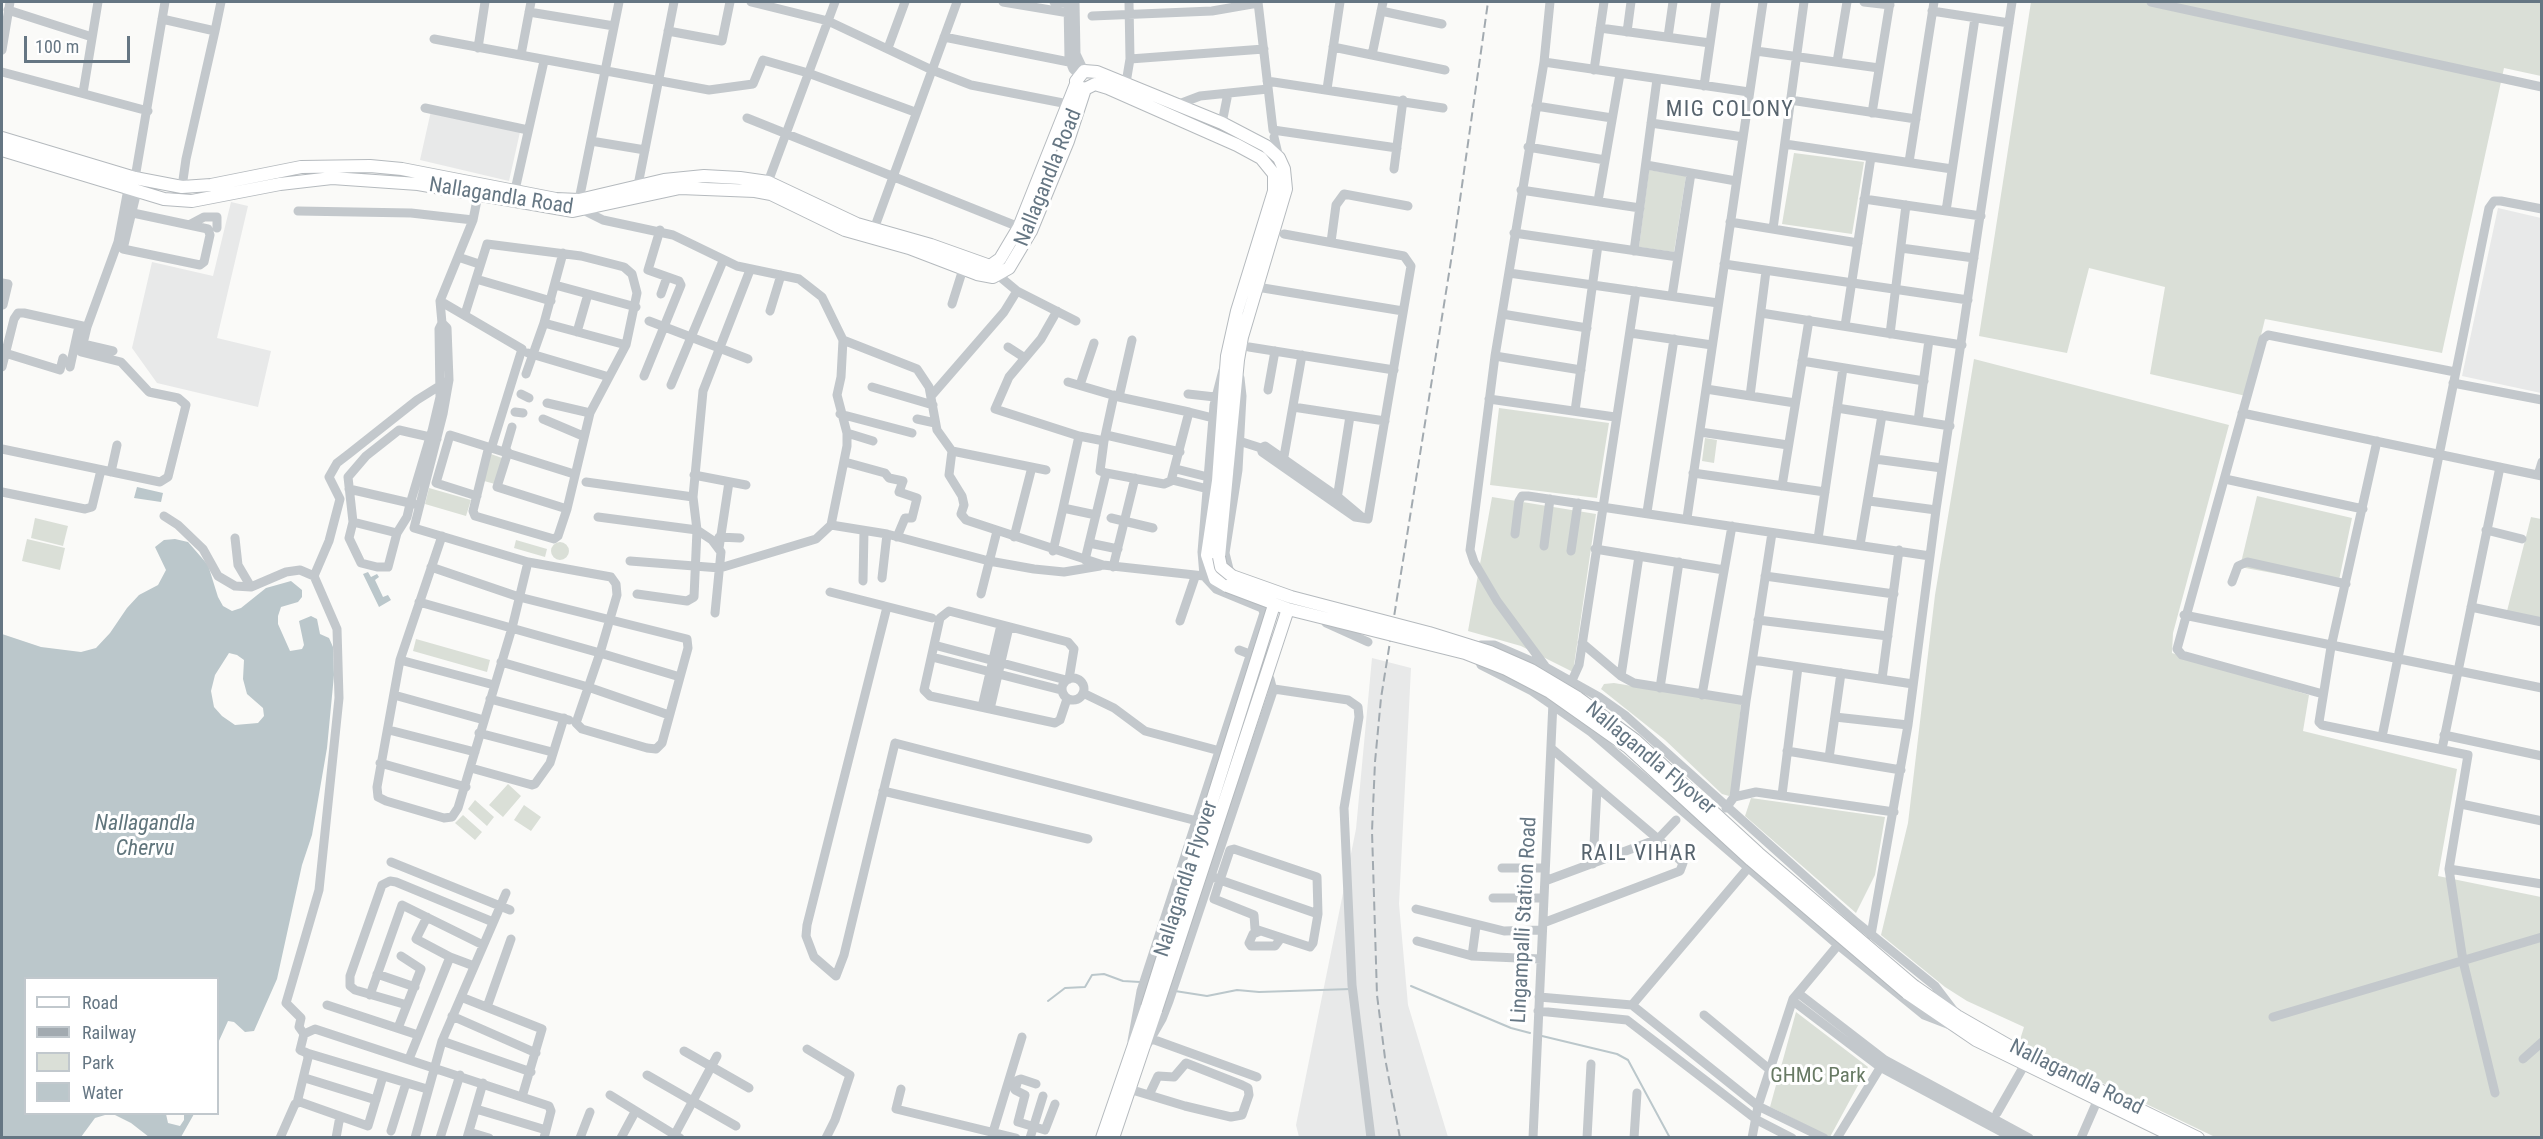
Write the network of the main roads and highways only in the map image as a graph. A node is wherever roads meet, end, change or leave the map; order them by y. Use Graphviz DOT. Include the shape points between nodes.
graph roads {
  1 [pos="1081,80"];
  2 [pos="2,138"];
  3 [pos="2,150"];
  4 [pos="133,186"];
  5 [pos="483,188"];
  6 [pos="581,205"];
  7 [pos="1262,249"];
  8 [pos="1289,603"];
  9 [pos="1268,605"];
  10 [pos="1152,1008"];
  11 [pos="1954,1021"];
  12 [pos="1136,1051"];
  13 [pos="1102,1137"];
  14 [pos="1113,1137"];
  15 [pos="2177,1137"];
  16 [pos="2198,1137"];
  1 -- 6 [label="main road, Nallagandla Road" via="1019,227 1000,259 990,266 840,218 768,182 704,176 638,184"];
  1 -- 6 [label="main road, Nallagandla Road" via="1068,141 1031,231 1009,268 999,276 987,277 909,248 845,231 771,194 755,191 680,188"];
  1 -- 7 [label="main road" via="1101,85 1237,145 1270,166 1274,191"];
  1 -- 7 [label="main road" via="1097,72 1126,83 1222,123 1266,146 1279,158 1287,182"];
  2 -- 4 [label="main road, Nallagandla Road"];
  3 -- 4 [label="main road, Nallagandla Road"];
  4 -- 5 [label="main road, Nallagandla Road" via="211,185 270,171 321,165 402,169"];
  4 -- 5 [label="main road, Nallagandla Road" via="164,199 192,201 332,178"];
  5 -- 6 [label="main road, Nallagandla Road" via="515,190"];
  5 -- 6 [label="main road, Nallagandla Road" via="556,209"];
  7 -- 9 [label="main road, Nallagandla Flyover, bridge" via="1242,337 1232,358 1224,403 1208,555 1215,579"];
  8 -- 9 [label="main road, Nallagandla Flyover, bridge"];
  8 -- 10 [label="main road, Nallagandla Flyover, bridge"];
  8 -- 11 [label="main road, Nallagandla Flyover, bridge" via="1466,653 1550,692 1628,747 1760,867"];
  9 -- 10 [label="main road, Nallagandla Flyover, bridge"];
  10 -- 12 [label="main road, Nallagandla Flyover"];
  11 -- 15 [label="main road, Nallagandla Road" via="2025,1064"];
  11 -- 16 [label="main road, Nallagandla Road"];
  12 -- 13 [label="main road"];
  12 -- 14 [label="main road" via="1129,1089"];
}
